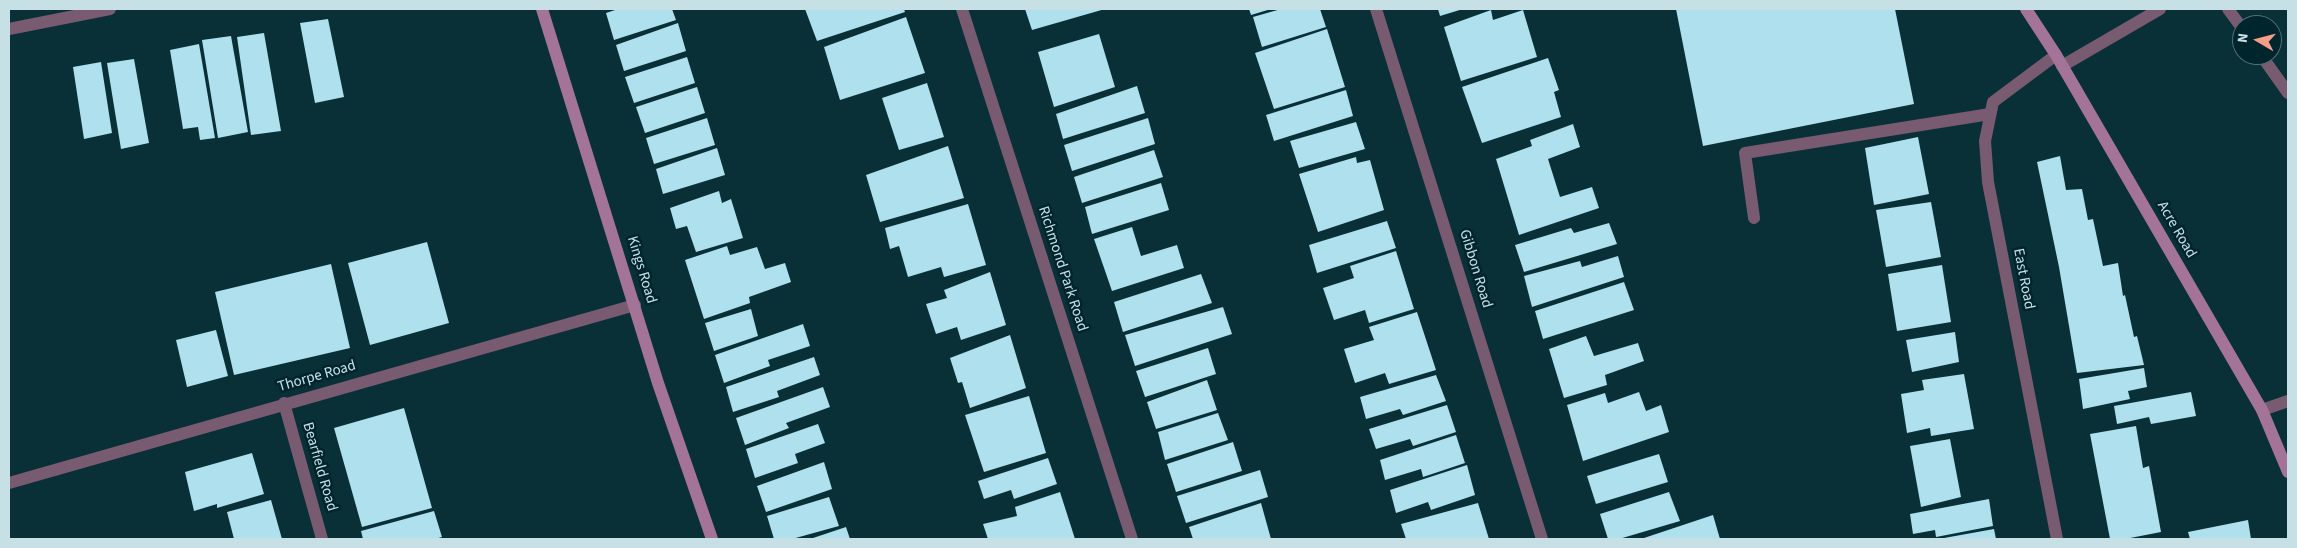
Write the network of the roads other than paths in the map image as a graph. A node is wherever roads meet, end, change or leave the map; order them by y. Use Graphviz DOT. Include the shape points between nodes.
graph roads {
  1 [pos="110,9"];
  2 [pos="542,9"];
  3 [pos="962,9"];
  4 [pos="1376,9"];
  5 [pos="2026,9"];
  6 [pos="2160,9"];
  7 [pos="9,29"];
  8 [pos="2059,61"];
  9 [pos="2268,65"];
  10 [pos="2288,93"];
  11 [pos="1990,114"];
  12 [pos="1754,218"];
  13 [pos="635,305"];
  14 [pos="2288,401"];
  15 [pos="284,403"];
  16 [pos="2262,410"];
  17 [pos="2288,472"];
  18 [pos="9,483"];
  19 [pos="322,539"];
  20 [pos="712,539"];
  21 [pos="1132,539"];
  22 [pos="1542,539"];
  23 [pos="2057,539"];
  1 -- 7 [label="street"];
  2 -- 13 [label="street, Kings Road"];
  3 -- 21 [label="street, Richmond Park Road"];
  4 -- 22 [label="street, Gibbon Road"];
  5 -- 8 [label="street, Acre Road"];
  6 -- 8 [label="street, East Road"];
  8 -- 11 [label="street, East Road" via="1993,102"];
  8 -- 16 [label="street, Acre Road"];
  9 -- 10 [label="street"];
  11 -- 12 [label="street" via="1745,153"];
  11 -- 23 [label="street, East Road" via="1985,141 1988,182"];
  13 -- 15 [label="street, Thorpe Road"];
  13 -- 20 [label="street, Kings Road" via="658,383"];
  14 -- 16 [label="street"];
  15 -- 18 [label="street, Thorpe Road"];
  15 -- 19 [label="street, Bearfield Road"];
  16 -- 17 [label="street, Acre Road"];
}
